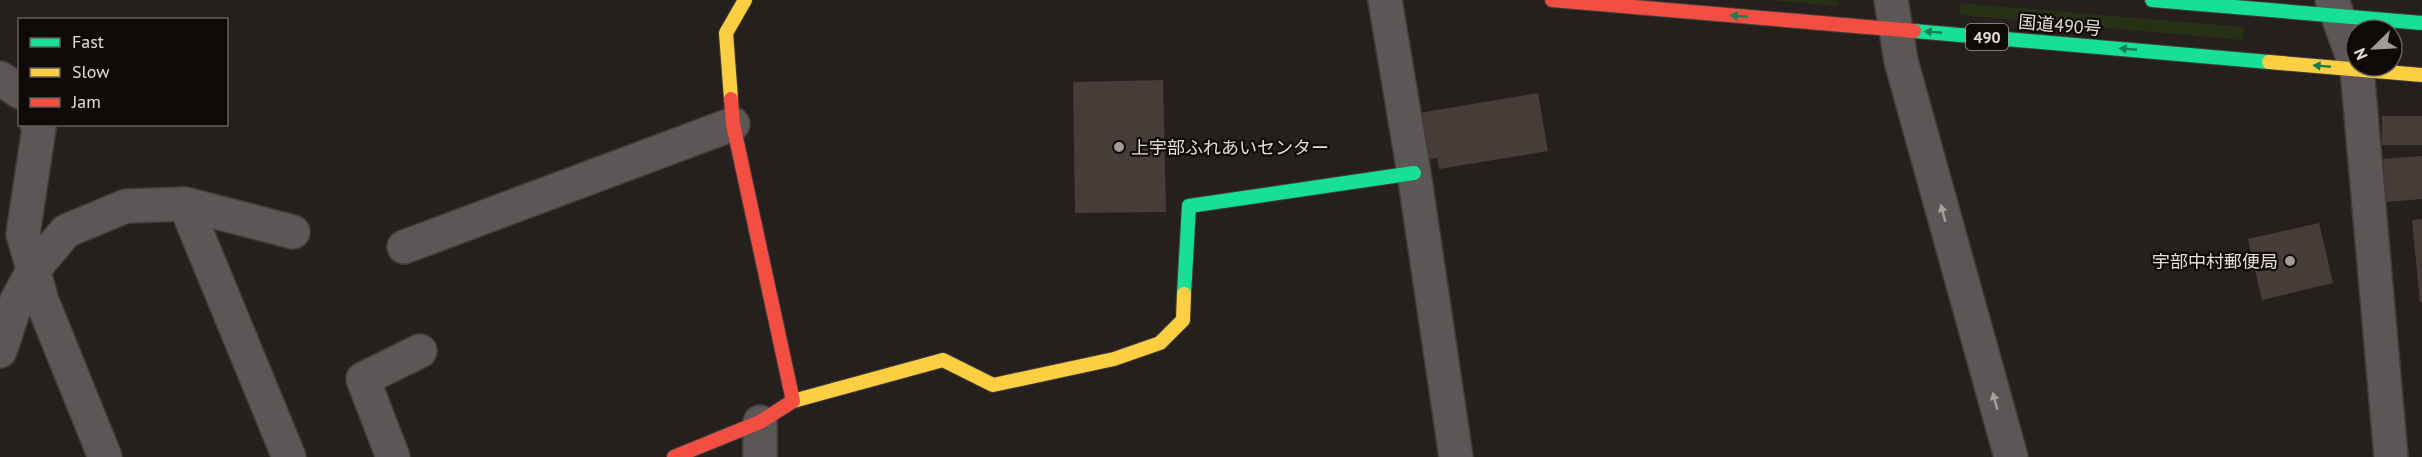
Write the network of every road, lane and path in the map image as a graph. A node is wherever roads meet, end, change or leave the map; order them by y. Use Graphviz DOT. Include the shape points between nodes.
graph roads {
  1 [pos="745,0"];
  2 [pos="1385,0"];
  3 [pos="1552,0"];
  4 [pos="2152,0"];
  5 [pos="2335,8"];
  6 [pos="1893,14"];
  7 [pos="2422,23"];
  8 [pos="2344,33"];
  9 [pos="2344,67"];
  10 [pos="2404,73"];
  11 [pos="2422,75"];
  12 [pos="0,78"];
  13 [pos="2358,78"];
  14 [pos="18,91"];
  15 [pos="733,124"];
  16 [pos="38,126"];
  17 [pos="1414,173"];
  18 [pos="185,204"];
  19 [pos="293,232"];
  20 [pos="404,247"];
  21 [pos="34,269"];
  22 [pos="0,351"];
  23 [pos="420,351"];
  24 [pos="793,400"];
  25 [pos="760,422"];
  26 [pos="105,457"];
  27 [pos="289,457"];
  28 [pos="393,457"];
  29 [pos="674,457"];
  30 [pos="760,457"];
  31 [pos="1456,457"];
  32 [pos="2011,457"];
  33 [pos="2391,457"];
  1 -- 15 [label="main road" via="726,33"];
  2 -- 17 [label="street"];
  6 -- 3 [label="main road, 国道490号 / 490, one-way"];
  4 -- 5 [label="main road"];
  5 -- 7 [label="main road"];
  5 -- 8 [label="street"];
  9 -- 6 [label="main road, 国道490号 / 490, one-way"];
  32 -- 6 [label="street, one-way" via="1907,81"];
  10 -- 11 [label="main road, 国道490号 / 490"];
  12 -- 14 [label="street"];
  13 -- 33 [label="street"];
  15 -- 20 [label="street"];
  15 -- 24 [label="main road"];
  16 -- 21 [label="street" via="23,234"];
  17 -- 24 [label="main road" via="1189,206 1183,320 1160,343 1114,359 993,385 943,360"];
  17 -- 31 [label="street"];
  18 -- 19 [label="street"];
  18 -- 21 [label="street" via="126,206 66,231"];
  18 -- 27 [label="street"];
  21 -- 22 [label="street" via="17,300"];
  21 -- 26 [label="street" via="42,301"];
  23 -- 28 [label="street" via="363,379"];
  24 -- 25 [label="main road"];
  25 -- 29 [label="main road"];
  25 -- 30 [label="street"];
}
